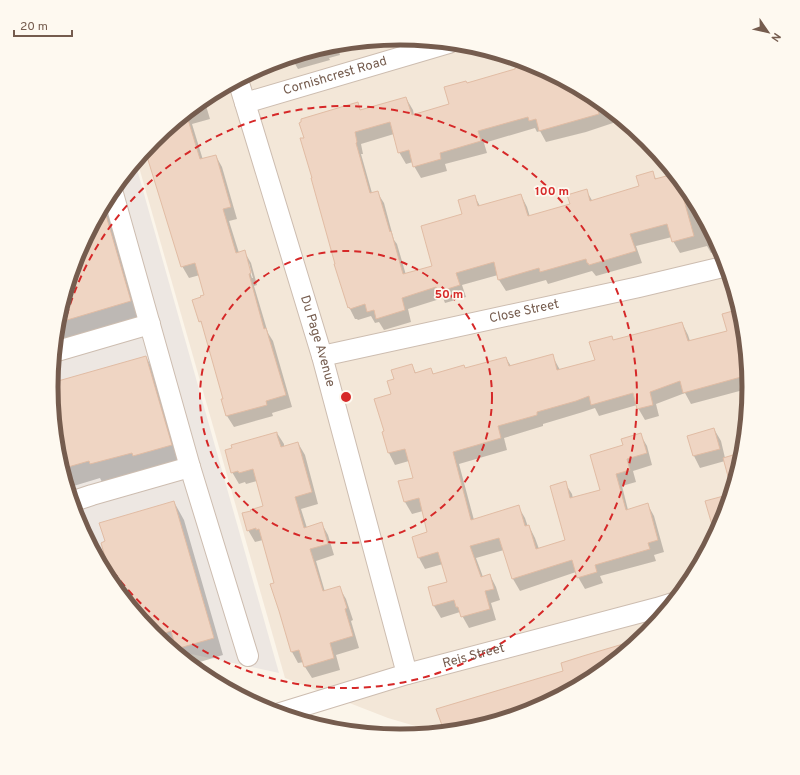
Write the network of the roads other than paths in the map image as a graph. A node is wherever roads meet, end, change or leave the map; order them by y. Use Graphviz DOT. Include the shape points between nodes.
graph roads {
  1 [pos="434,47"];
  2 [pos="240,85"];
  3 [pos="245,102"];
  4 [pos="114,198"];
  5 [pos="720,267"];
  6 [pos="150,324"];
  7 [pos="59,350"];
  8 [pos="322,356"];
  9 [pos="190,467"];
  10 [pos="77,500"];
  11 [pos="660,611"];
  12 [pos="248,656"];
  13 [pos="407,674"];
  14 [pos="287,711"];
  1 -- 3 [label="street, Cornishcrest Road"];
  2 -- 3 [label="street, Du Page Avenue"];
  3 -- 8 [label="street, Du Page Avenue"];
  4 -- 6 [label="street"];
  5 -- 8 [label="street, Close Street"];
  6 -- 7 [label="street"];
  6 -- 9 [label="street"];
  8 -- 13 [label="street, Du Page Avenue"];
  9 -- 10 [label="street"];
  9 -- 12 [label="street"];
  11 -- 13 [label="street, Reis Street"];
  13 -- 14 [label="street, Reis Street"];
}
